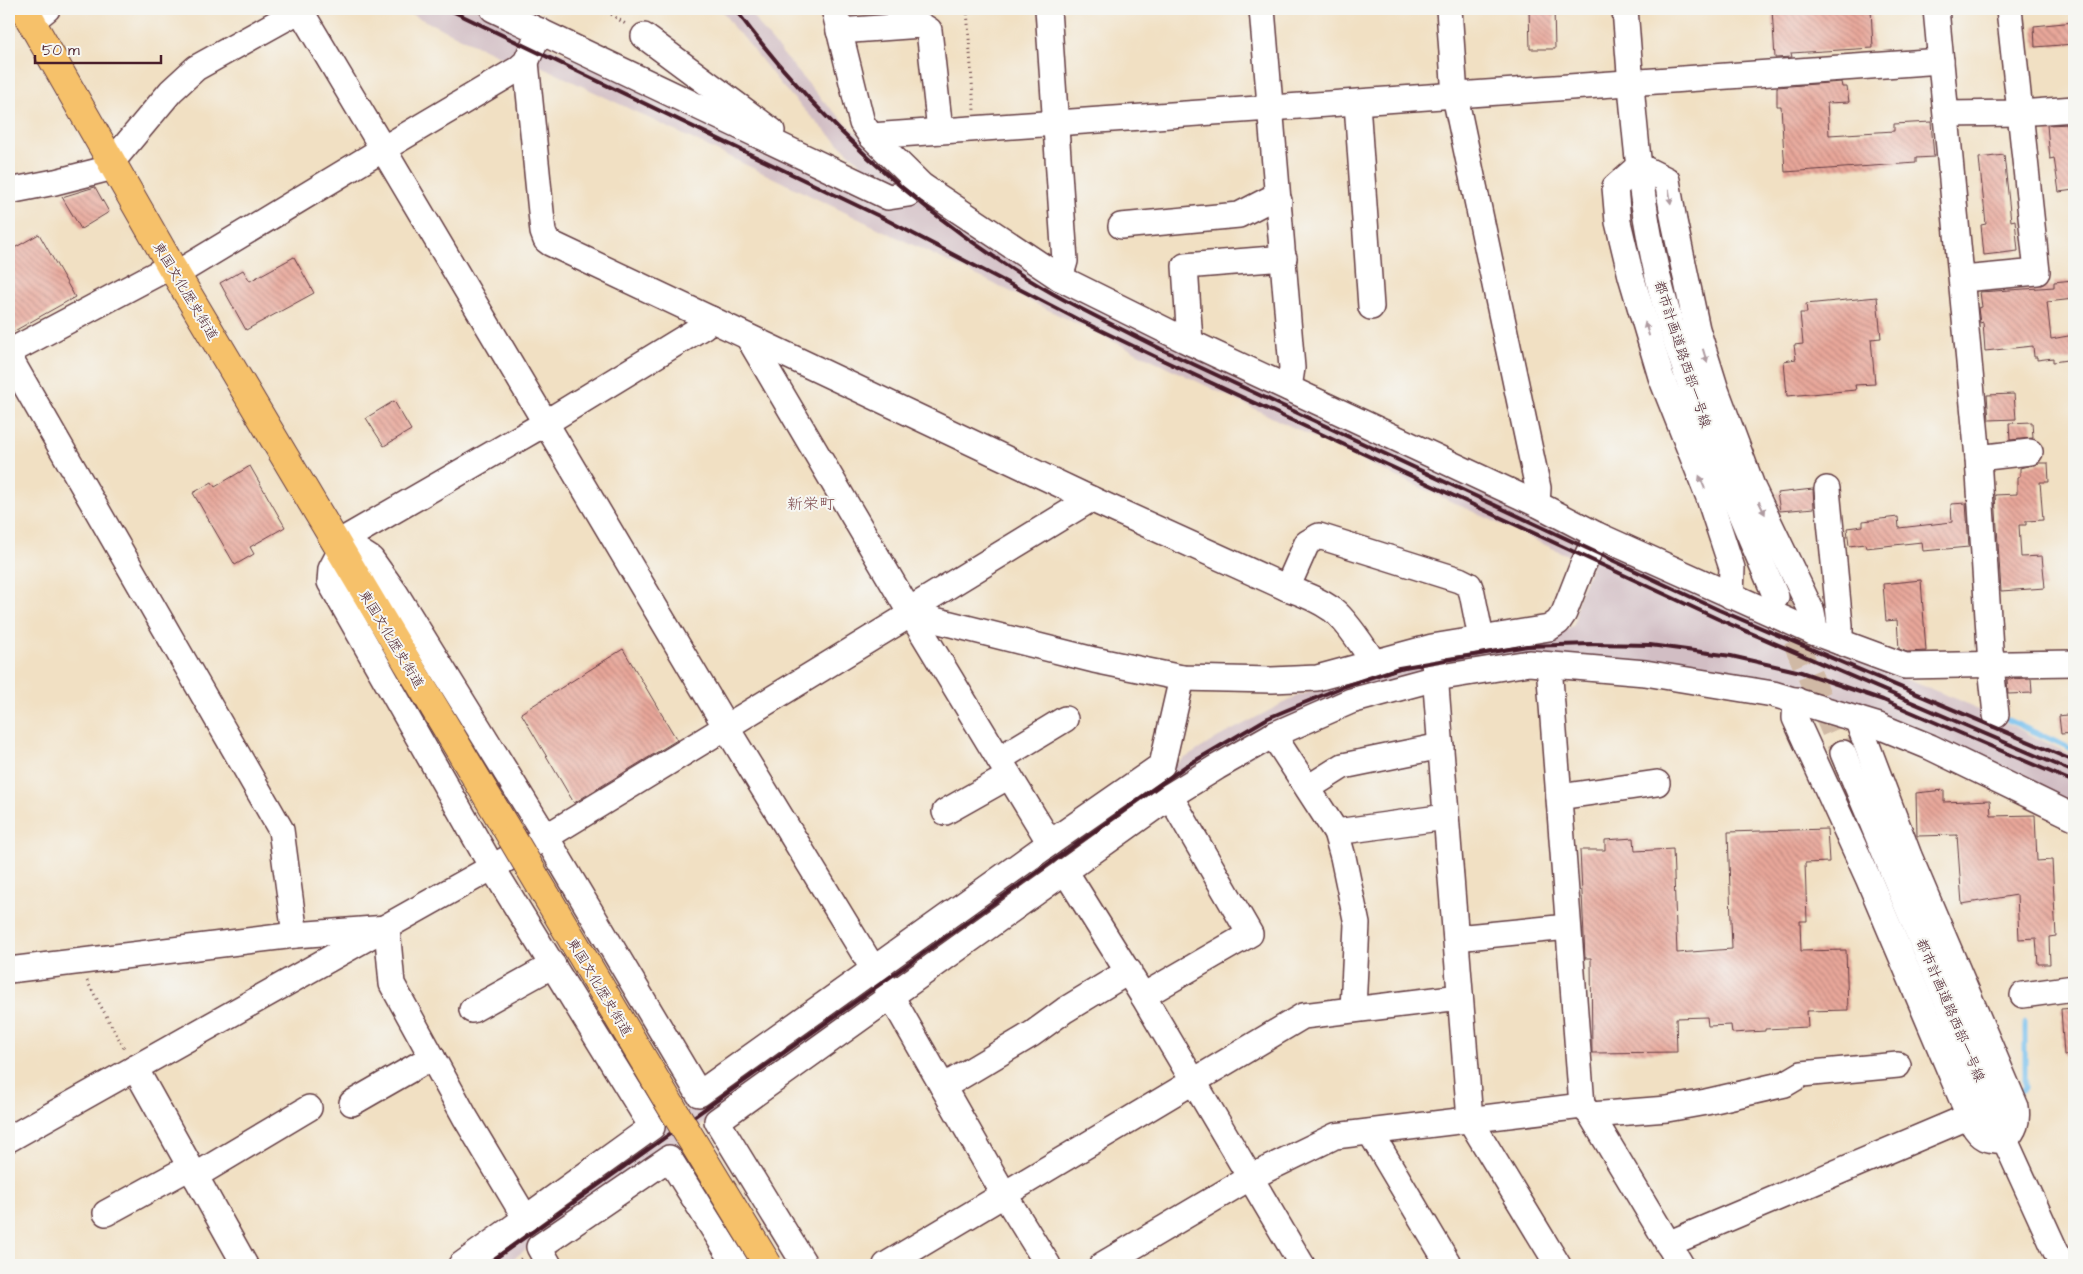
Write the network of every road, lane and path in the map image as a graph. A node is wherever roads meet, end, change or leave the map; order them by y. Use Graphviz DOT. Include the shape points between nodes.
graph roads {
  1 [pos="493,9"];
  2 [pos="603,9"];
  3 [pos="967,9"];
  4 [pos="1048,9"];
  5 [pos="1262,9"];
  6 [pos="1449,9"];
  7 [pos="1626,9"];
  8 [pos="1936,9"];
  9 [pos="2010,9"];
  10 [pos="34,13"];
  11 [pos="527,20"];
  12 [pos="836,20"];
  13 [pos="644,36"];
  14 [pos="1942,61"];
  15 [pos="526,62"];
  16 [pos="1631,83"];
  17 [pos="1455,96"];
  18 [pos="1358,103"];
  19 [pos="1270,109"];
  20 [pos="2074,109"];
  21 [pos="2020,113"];
  22 [pos="1947,114"];
  23 [pos="1055,124"];
  24 [pos="976,129"];
  25 [pos="940,131"];
  26 [pos="871,136"];
  27 [pos="783,148"];
  28 [pos="383,149"];
  29 [pos="113,165"];
  30 [pos="1639,166"];
  31 [pos="922,186"];
  32 [pos="9,191"];
  33 [pos="1279,201"];
  34 [pos="1121,226"];
  35 [pos="1284,258"];
  36 [pos="173,270"];
  37 [pos="1060,278"];
  38 [pos="1963,279"];
  39 [pos="1371,306"];
  40 [pos="711,319"];
  41 [pos="748,337"];
  42 [pos="1190,342"];
  43 [pos="9,352"];
  44 [pos="9,356"];
  45 [pos="1289,388"];
  46 [pos="546,422"];
  47 [pos="2030,452"];
  48 [pos="1978,458"];
  49 [pos="1827,489"];
  50 [pos="1091,499"];
  51 [pos="1537,504"];
  52 [pos="1597,535"];
  53 [pos="338,548"];
  54 [pos="1287,588"];
  55 [pos="1731,596"];
  56 [pos="1776,597"];
  57 [pos="911,614"];
  58 [pos="1813,632"];
  59 [pos="1481,638"];
  60 [pos="1840,642"];
  61 [pos="1432,647"];
  62 [pos="1374,663"];
  63 [pos="2074,663"];
  64 [pos="1549,665"];
  65 [pos="1991,666"];
  66 [pos="1182,678"];
  67 [pos="1436,678"];
  68 [pos="1796,700"];
  69 [pos="1996,715"];
  70 [pos="1065,719"];
  71 [pos="726,727"];
  72 [pos="1861,728"];
  73 [pos="1273,735"];
  74 [pos="1441,746"];
  75 [pos="1843,753"];
  76 [pos="1814,758"];
  77 [pos="1004,768"];
  78 [pos="1657,783"];
  79 [pos="1308,788"];
  80 [pos="1170,796"];
  81 [pos="1559,797"];
  82 [pos="945,812"];
  83 [pos="1446,816"];
  84 [pos="2074,817"];
  85 [pos="1336,832"];
  86 [pos="546,837"];
  87 [pos="1050,843"];
  88 [pos="492,867"];
  89 [pos="1065,871"];
  90 [pos="1568,927"];
  91 [pos="386,928"];
  92 [pos="295,935"];
  93 [pos="1456,938"];
  94 [pos="81,961"];
  95 [pos="553,965"];
  96 [pos="9,970"];
  97 [pos="874,970"];
  98 [pos="1128,971"];
  99 [pos="2074,988"];
  100 [pos="2024,995"];
  101 [pos="890,996"];
  102 [pos="1143,996"];
  103 [pos="1460,997"];
  104 [pos="1353,1008"];
  105 [pos="472,1010"];
  106 [pos="677,1055"];
  107 [pos="432,1057"];
  108 [pos="1898,1065"];
  109 [pos="135,1068"];
  110 [pos="1194,1082"];
  111 [pos="628,1085"];
  112 [pos="943,1088"];
  113 [pos="352,1103"];
  114 [pos="309,1108"];
  115 [pos="1586,1110"];
  116 [pos="1970,1116"];
  117 [pos="1470,1120"];
  118 [pos="1370,1132"];
  119 [pos="9,1139"];
  120 [pos="2005,1140"];
  121 [pos="740,1159"];
  122 [pos="192,1171"];
  123 [pos="1249,1178"];
  124 [pos="690,1191"];
  125 [pos="1004,1194"];
  126 [pos="106,1213"];
  127 [pos="526,1219"];
  128 [pos="1668,1244"];
  129 [pos="544,1256"];
  130 [pos="245,1265"];
  131 [pos="461,1265"];
  132 [pos="736,1265"];
  133 [pos="768,1265"];
  134 [pos="806,1265"];
  135 [pos="886,1265"];
  136 [pos="1048,1265"];
  137 [pos="1102,1265"];
  138 [pos="1302,1265"];
  139 [pos="1449,1265"];
  140 [pos="1558,1265"];
  141 [pos="1681,1265"];
  142 [pos="2062,1265"];
  1 -- 11 [label="street"];
  2 -- 13 [label="path"];
  3 -- 24 [label="path"];
  4 -- 23 [label="street"];
  5 -- 19 [label="street"];
  6 -- 17 [label="street"];
  7 -- 16 [label="street, 都市計画道路西部一号線"];
  8 -- 14 [label="street"];
  9 -- 21 [label="street"];
  10 -- 29 [label="highway, 東国文化歴史街道"];
  11 -- 15 [label="street"];
  11 -- 27 [label="street"];
  12 -- 25 [label="street" via="921,24 929,30"];
  12 -- 26 [label="street" via="862,123"];
  13 -- 27 [label="street" via="771,129"];
  14 -- 16 [label="street"];
  14 -- 22 [label="street"];
  15 -- 28 [label="street"];
  15 -- 40 [label="street" via="546,240"];
  16 -- 17 [label="street"];
  16 -- 30 [label="street, 都市計画道路西部一号線"];
  17 -- 18 [label="street"];
  17 -- 51 [label="street" via="1538,488"];
  18 -- 19 [label="street"];
  18 -- 39 [label="street"];
  19 -- 23 [label="street"];
  19 -- 33 [label="street"];
  20 -- 21 [label="street"];
  21 -- 22 [label="street"];
  21 -- 38 [label="street" via="2037,272"];
  22 -- 38 [label="street"];
  23 -- 24 [label="street"];
  23 -- 37 [label="street" via="1065,261"];
  24 -- 25 [label="street"];
  25 -- 26 [label="street"];
  26 -- 31 [label="street"];
  27 -- 31 [label="street" via="888,197 908,194"];
  28 -- 29 [label="street" via="300,10 196,68 171,91"];
  28 -- 36 [label="street"];
  28 -- 46 [label="street"];
  29 -- 32 [label="street"];
  29 -- 36 [label="highway, 東国文化歴史街道"];
  55 -- 30 [label="street, one-way" via="1732,568 1708,495 1662,378 1618,222 1615,186"];
  30 -- 56 [label="street, 都市計画道路西部一号線" via="1664,304 1685,371 1723,474"];
  30 -- 58 [label="street, one-way" via="1667,180 1696,329 1753,490 1812,612"];
  31 -- 37 [label="street"];
  33 -- 34 [label="street" via="1268,200 1239,215"];
  33 -- 35 [label="street"];
  35 -- 42 [label="street" via="1185,266"];
  35 -- 45 [label="street" via="1292,368"];
  36 -- 43 [label="street"];
  36 -- 53 [label="highway, 東国文化歴史街道"];
  37 -- 42 [label="street"];
  38 -- 48 [label="street"];
  40 -- 41 [label="street"];
  40 -- 46 [label="street"];
  41 -- 50 [label="street"];
  41 -- 57 [label="street"];
  42 -- 45 [label="street"];
  44 -- 92 [label="street" via="281,830"];
  45 -- 51 [label="street"];
  46 -- 53 [label="street"];
  46 -- 71 [label="street"];
  47 -- 48 [label="street"];
  48 -- 65 [label="street"];
  49 -- 60 [label="street"];
  50 -- 54 [label="street"];
  50 -- 57 [label="street" via="919,604"];
  51 -- 52 [label="street"];
  52 -- 55 [label="street"];
  52 -- 59 [label="street" via="1558,622 1550,628"];
  53 -- 86 [label="street" via="357,550 371,559 396,594"];
  53 -- 88 [label="street" via="330,582"];
  53 -- 133 [label="highway, 東国文化歴史街道, bridge"];
  54 -- 59 [label="street" via="1307,542 1319,536 1469,585"];
  54 -- 62 [label="street" via="1333,610"];
  55 -- 58 [label="street"];
  57 -- 66 [label="street" via="1094,660"];
  57 -- 71 [label="street"];
  57 -- 77 [label="street"];
  58 -- 60 [label="street"];
  59 -- 61 [label="street"];
  60 -- 65 [label="street" via="1905,666"];
  61 -- 62 [label="street"];
  61 -- 67 [label="street"];
  62 -- 66 [label="street" via="1317,678"];
  63 -- 65 [label="street"];
  64 -- 67 [label="street" via="1528,663"];
  64 -- 68 [label="street" via="1645,673"];
  64 -- 81 [label="street"];
  65 -- 69 [label="street"];
  66 -- 87 [label="street" via="1162,765"];
  67 -- 73 [label="street" via="1351,701"];
  67 -- 74 [label="street"];
  68 -- 72 [label="street"];
  68 -- 76 [label="street" via="1795,718"];
  70 -- 77 [label="street"];
  71 -- 86 [label="street"];
  71 -- 97 [label="street"];
  72 -- 76 [label="street"];
  72 -- 84 [label="street" via="1930,747"];
  72 -- 120 [label="street" via="1909,856 2016,1107 2014,1131"];
  73 -- 79 [label="street"];
  73 -- 80 [label="street"];
  74 -- 79 [label="street" via="1343,766"];
  74 -- 83 [label="street"];
  75 -- 120 [label="street, 都市計画道路西部一号線"];
  76 -- 116 [label="street"];
  77 -- 82 [label="street"];
  77 -- 87 [label="street"];
  78 -- 81 [label="street"];
  79 -- 85 [label="street"];
  80 -- 89 [label="street"];
  80 -- 102 [label="street" via="1250,934"];
  81 -- 90 [label="street"];
  83 -- 85 [label="street"];
  83 -- 93 [label="street"];
  85 -- 104 [label="street" via="1357,924"];
  86 -- 88 [label="street"];
  86 -- 106 [label="street"];
  87 -- 97 [label="street"];
  88 -- 91 [label="street"];
  88 -- 95 [label="street"];
  89 -- 98 [label="street"];
  89 -- 101 [label="street"];
  90 -- 93 [label="street"];
  90 -- 115 [label="street"];
  91 -- 92 [label="street"];
  91 -- 107 [label="street" via="392,984"];
  91 -- 109 [label="street"];
  92 -- 94 [label="street"];
  93 -- 103 [label="street"];
  94 -- 96 [label="street"];
  94 -- 109 [label="path" via="82,970"];
  95 -- 105 [label="street"];
  95 -- 111 [label="street"];
  97 -- 101 [label="street"];
  97 -- 106 [label="street" via="699,1094"];
  98 -- 102 [label="street"];
  98 -- 112 [label="street"];
  99 -- 100 [label="street"];
  101 -- 112 [label="street"];
  101 -- 121 [label="street" via="717,1121"];
  102 -- 110 [label="street"];
  103 -- 104 [label="street"];
  103 -- 117 [label="street"];
  104 -- 110 [label="street" via="1303,1016"];
  106 -- 111 [label="street"];
  107 -- 113 [label="street"];
  107 -- 127 [label="street"];
  108 -- 115 [label="street" via="1802,1074 1785,1084 1667,1109"];
  109 -- 119 [label="street"];
  109 -- 122 [label="street"];
  110 -- 123 [label="street"];
  110 -- 125 [label="street"];
  111 -- 127 [label="street" via="652,1127"];
  112 -- 125 [label="street"];
  114 -- 122 [label="street"];
  115 -- 117 [label="street"];
  115 -- 128 [label="street"];
  116 -- 120 [label="street" via="1978,1134 1994,1141"];
  116 -- 128 [label="street"];
  117 -- 118 [label="street"];
  117 -- 140 [label="street"];
  118 -- 123 [label="street" via="1335,1136"];
  118 -- 139 [label="street"];
  120 -- 142 [label="street, 都市計画道路西部一号線"];
  121 -- 124 [label="street"];
  121 -- 134 [label="street"];
  122 -- 126 [label="street"];
  122 -- 130 [label="street"];
  123 -- 137 [label="street"];
  123 -- 138 [label="street"];
  124 -- 129 [label="street" via="669,1158"];
  124 -- 132 [label="street"];
  125 -- 135 [label="street"];
  125 -- 136 [label="street"];
  127 -- 131 [label="street"];
  128 -- 141 [label="street"];
}
